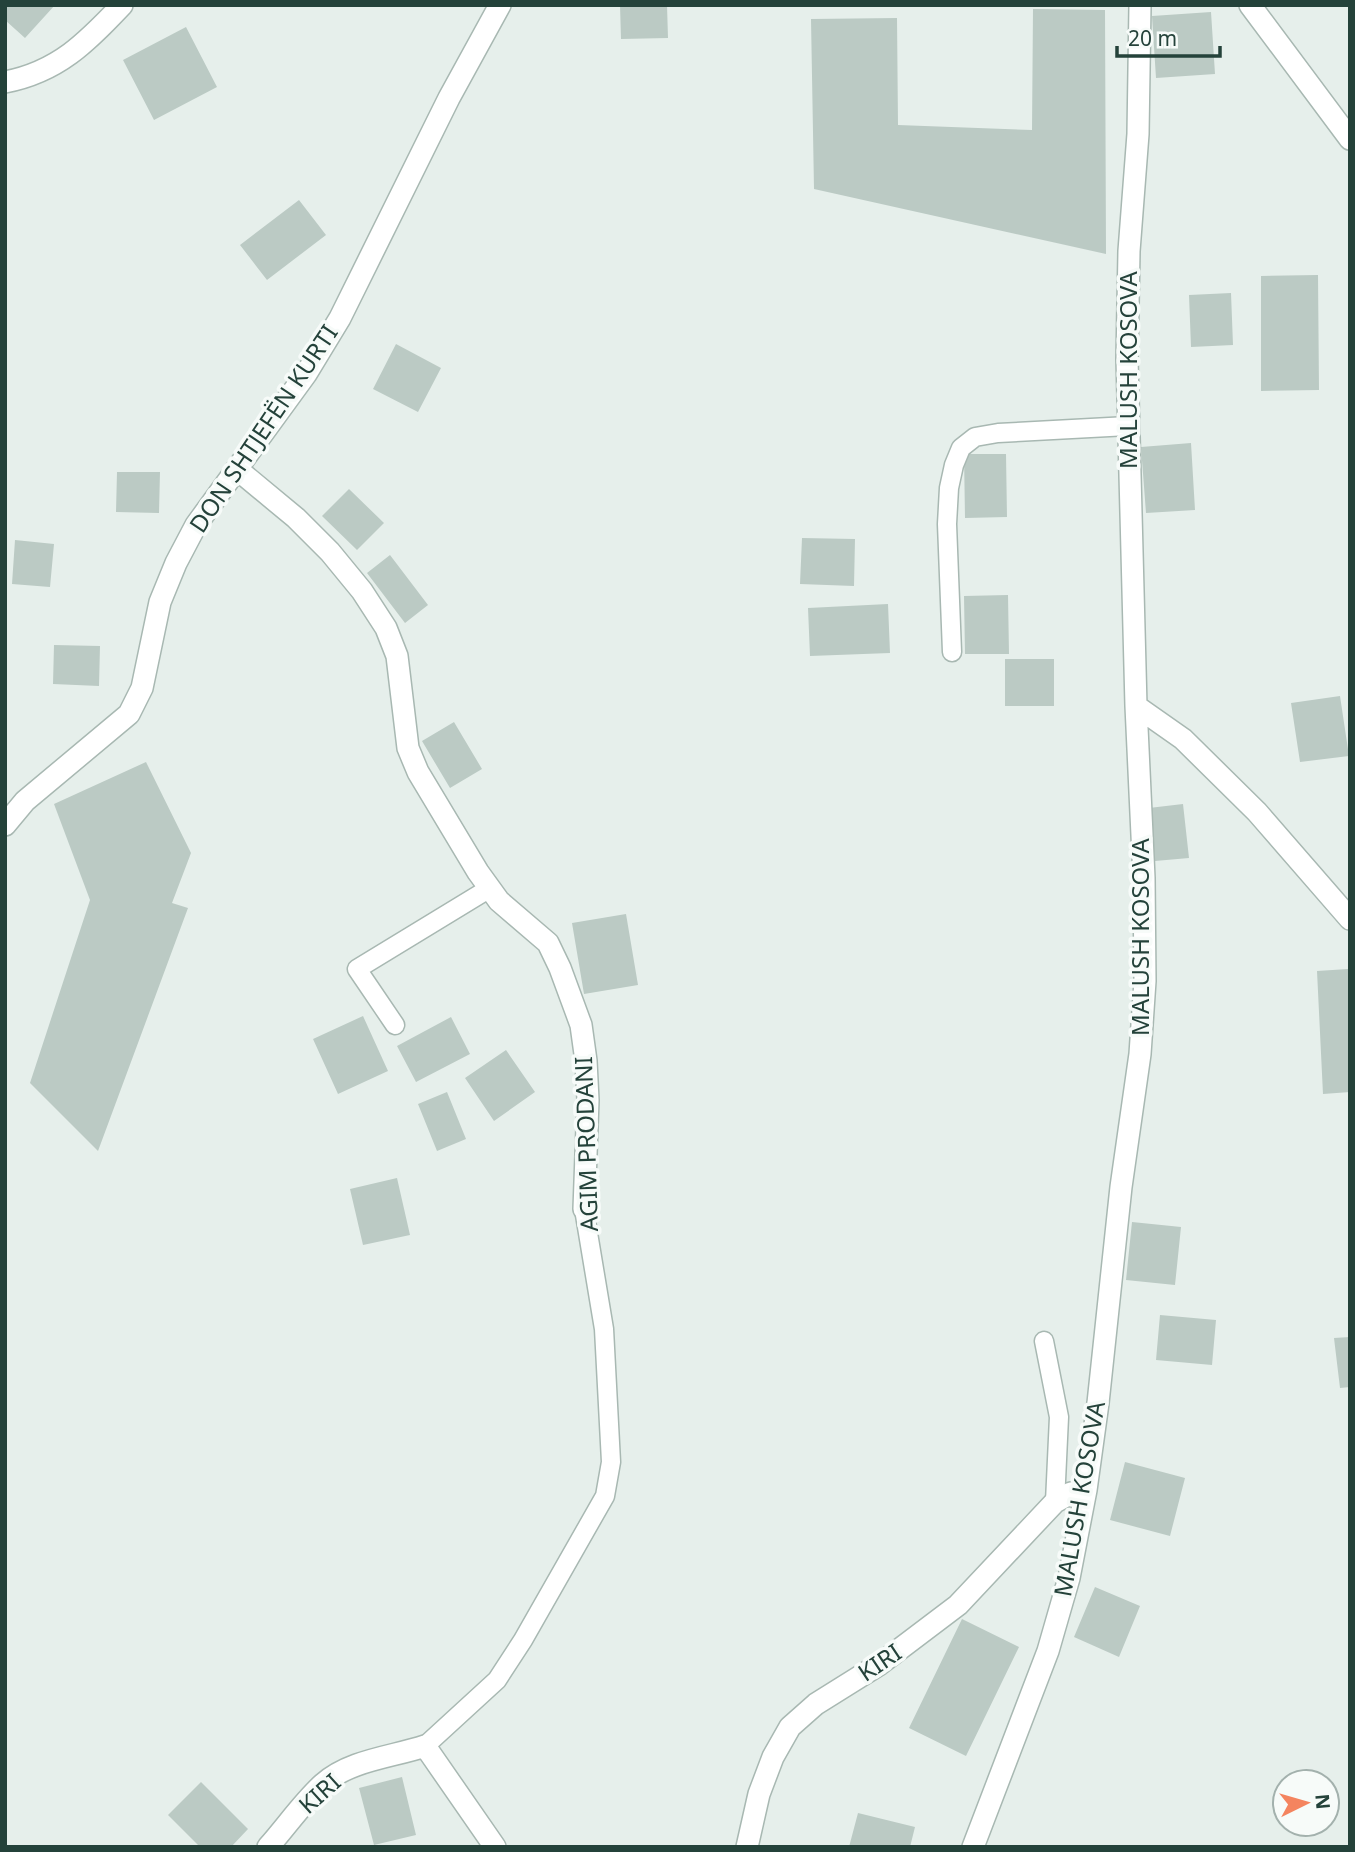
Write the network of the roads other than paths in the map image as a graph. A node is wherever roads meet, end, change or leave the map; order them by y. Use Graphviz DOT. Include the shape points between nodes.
graph roads {
  1 [pos="122,5"];
  2 [pos="500,5"];
  3 [pos="1140,5"];
  4 [pos="1250,5"];
  5 [pos="5,82"];
  6 [pos="1350,139"];
  7 [pos="1128,426"];
  8 [pos="238,470"];
  9 [pos="952,652"];
  10 [pos="1136,706"];
  11 [pos="5,825"];
  12 [pos="490,888"];
  13 [pos="1350,919"];
  14 [pos="396,1025"];
  15 [pos="584,1209"];
  16 [pos="1044,1342"];
  17 [pos="1086,1490"];
  18 [pos="1055,1502"];
  19 [pos="425,1746"];
  20 [pos="268,1847"];
  21 [pos="495,1847"];
  22 [pos="747,1847"];
  23 [pos="973,1847"];
  1 -- 5 [label="street" via="75,51 48,68"];
  2 -- 8 [label="street, DON SHTJEFËN KURTI" via="340,317"];
  3 -- 7 [label="street, MALUSH KOSOVA" via="1138,134 1129,251"];
  4 -- 6 [label="street"];
  7 -- 9 [label="lane" via="998,433 975,437 961,448 954,465 947,524"];
  7 -- 10 [label="street, MALUSH KOSOVA"];
  8 -- 11 [label="street, DON SHTJEFËN KURTI" via="196,525 176,563 160,602 142,688 129,714 25,802"];
  8 -- 12 [label="street, AGIM PRODANI" via="330,552 386,628 397,656 408,748 418,772"];
  10 -- 13 [label="street" via="1193,748 1257,812"];
  10 -- 17 [label="street, MALUSH KOSOVA" via="1145,981"];
  12 -- 14 [label="lane" via="357,969"];
  12 -- 15 [label="street, AGIM PRODANI" via="548,943 581,1025 588,1100"];
  15 -- 19 [label="lane, AGIM PRODANI" via="604,1329 611,1462 605,1496 497,1680"];
  16 -- 18 [label="lane" via="1059,1416"];
  17 -- 18 [label="street, KIRI"];
  17 -- 23 [label="street, MALUSH KOSOVA" via="1069,1578 1048,1651"];
  18 -- 22 [label="street, KIRI" via="958,1605 790,1727 759,1794"];
  19 -- 20 [label="street, KIRI" via="339,1773 323,1784"];
  19 -- 21 [label="street"];
}
